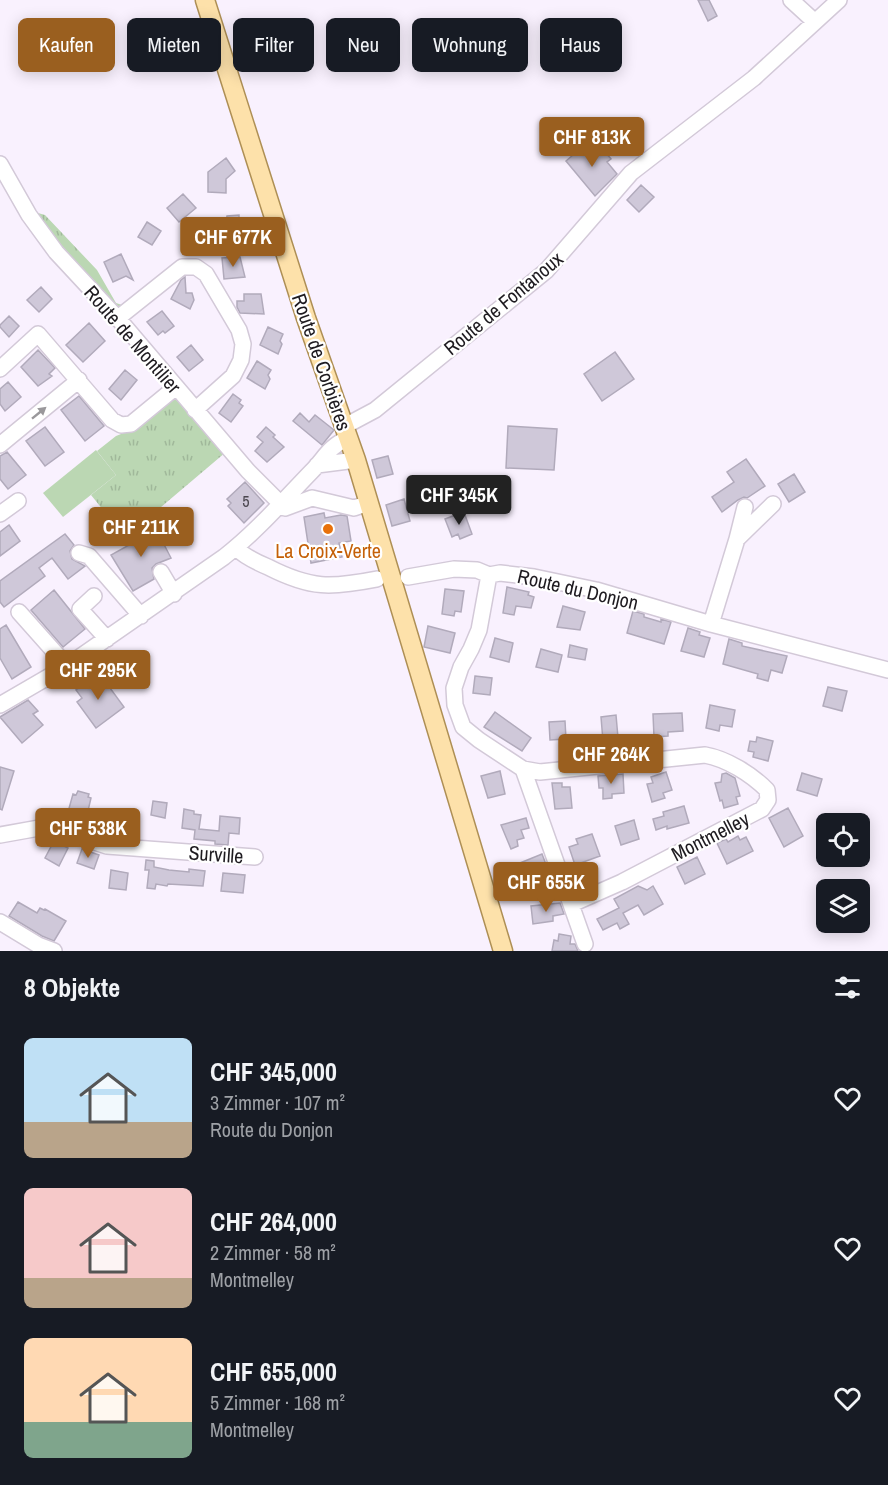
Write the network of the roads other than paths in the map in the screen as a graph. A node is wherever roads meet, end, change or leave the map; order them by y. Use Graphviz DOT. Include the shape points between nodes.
graph roads {
  1 [pos="205,0"];
  2 [pos="791,0"];
  3 [pos="839,0"];
  4 [pos="815,22"];
  5 [pos="0,164"];
  6 [pos="118,318"];
  7 [pos="0,369"];
  8 [pos="79,380"];
  9 [pos="176,387"];
  10 [pos="195,410"];
  11 [pos="346,432"];
  12 [pos="0,445"];
  13 [pos="356,460"];
  14 [pos="318,465"];
  15 [pos="18,501"];
  16 [pos="280,503"];
  17 [pos="369,503"];
  18 [pos="773,504"];
  19 [pos="745,507"];
  20 [pos="0,514"];
  21 [pos="737,539"];
  22 [pos="240,544"];
  23 [pos="79,553"];
  24 [pos="161,572"];
  25 [pos="489,575"];
  26 [pos="408,577"];
  27 [pos="378,579"];
  28 [pos="174,594"];
  29 [pos="94,596"];
  30 [pos="20,612"];
  31 [pos="141,616"];
  32 [pos="711,624"];
  33 [pos="107,639"];
  34 [pos="67,666"];
  35 [pos="888,670"];
  36 [pos="0,705"];
  37 [pos="523,769"];
  38 [pos="0,835"];
  39 [pos="255,857"];
  40 [pos="572,904"];
  41 [pos="0,922"];
  42 [pos="585,944"];
  43 [pos="54,951"];
  44 [pos="503,951"];
  1 -- 11 [label="main road, Route de Corbières"];
  2 -- 4 [label="street"];
  3 -- 4 [label="street, Route de Fontanoux"];
  4 -- 11 [label="street, Route de Fontanoux" via="754,78 631,173 546,271"];
  5 -- 6 [label="street, Route de Montilier" via="53,249"];
  6 -- 9 [label="street, Route de Montilier"];
  6 -- 10 [label="street" via="182,267 196,267 207,274 243,344 233,376"];
  7 -- 8 [label="street" via="38,334"];
  8 -- 9 [label="street" via="112,420 121,425 131,424"];
  12 -- 8 [label="street, one-way"];
  9 -- 10 [label="street, Route de Montilier"];
  10 -- 16 [label="street, Route de Montilier"];
  11 -- 13 [label="main road, Route de Corbières"];
  11 -- 14 [label="street, Route de Fontanoux"];
  13 -- 14 [label="street"];
  13 -- 17 [label="main road, Route de Corbières"];
  14 -- 16 [label="street, Route de Fontanoux"];
  15 -- 20 [label="street"];
  16 -- 17 [label="street" via="285,508 312,498 354,508"];
  16 -- 22 [label="street, Route de Fontanoux"];
  17 -- 44 [label="main road, Route de Corbières"];
  18 -- 21 [label="street"];
  19 -- 21 [label="street"];
  21 -- 32 [label="street"];
  22 -- 27 [label="street" via="290,578 318,585"];
  22 -- 28 [label="street, Route de Fontanoux"];
  23 -- 31 [label="street" via="89,556"];
  24 -- 28 [label="street"];
  25 -- 26 [label="street, Route du Donjon" via="454,569"];
  25 -- 32 [label="street, Route du Donjon" via="534,576"];
  25 -- 37 [label="street, Montmelley" via="479,630 454,688 455,705 463,727"];
  28 -- 31 [label="street, Route de Fontanoux"];
  29 -- 33 [label="street" via="80,609"];
  30 -- 34 [label="street"];
  31 -- 33 [label="street, Route de Fontanoux"];
  32 -- 35 [label="street, Route du Donjon"];
  33 -- 34 [label="street, Route de Fontanoux"];
  34 -- 36 [label="street, Route de Fontanoux"];
  37 -- 40 [label="street"];
  37 -- 40 [label="street, Montmelley" via="540,772 705,755 717,757 767,790 768,800 762,809"];
  38 -- 39 [label="street, Surville" via="52,828 107,846"];
  40 -- 42 [label="street"];
  41 -- 43 [label="street"];
}
